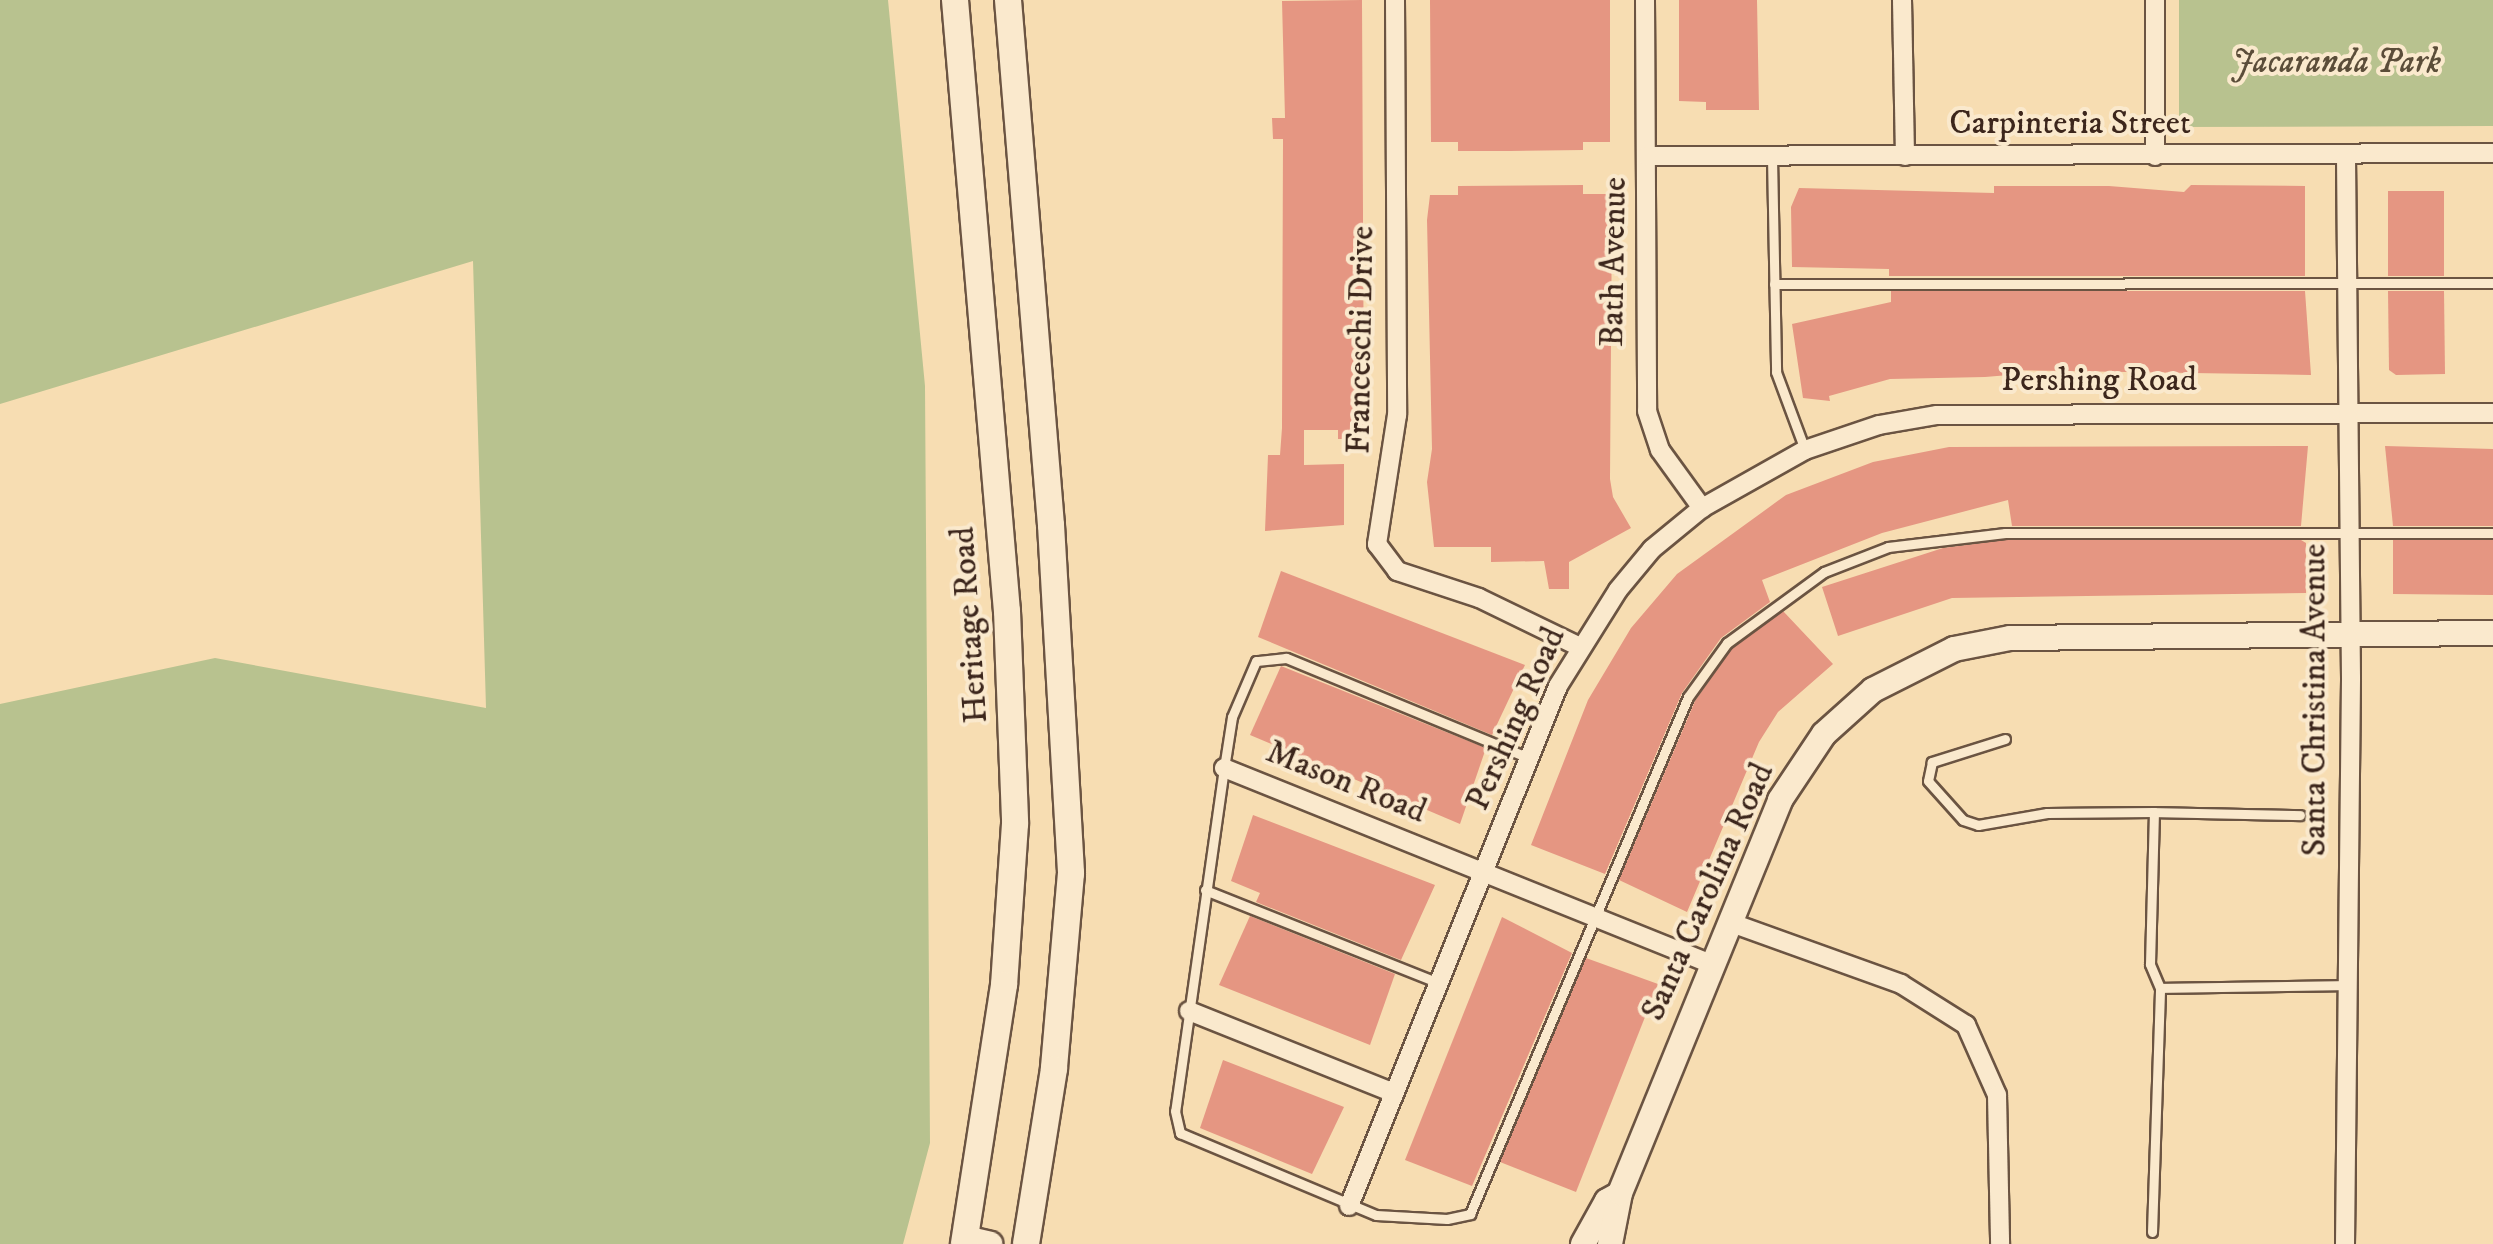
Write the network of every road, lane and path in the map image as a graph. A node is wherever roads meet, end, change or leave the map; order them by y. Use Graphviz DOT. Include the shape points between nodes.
graph roads {
  1 [pos="955,0"];
  2 [pos="1008,0"];
  3 [pos="1395,0"];
  4 [pos="1645,0"];
  5 [pos="1902,0"];
  6 [pos="2155,0"];
  7 [pos="2493,153"];
  8 [pos="2346,155"];
  9 [pos="1647,156"];
  10 [pos="1905,156"];
  11 [pos="2155,156"];
  12 [pos="1772,157"];
  13 [pos="2345,283"];
  14 [pos="2493,283"];
  15 [pos="1774,284"];
  16 [pos="2493,413"];
  17 [pos="2345,414"];
  18 [pos="1805,450"];
  19 [pos="1702,508"];
  20 [pos="2493,533"];
  21 [pos="2346,534"];
  22 [pos="2348,633"];
  23 [pos="2493,633"];
  24 [pos="1580,647"];
  25 [pos="2005,739"];
  26 [pos="1529,758"];
  27 [pos="1224,768"];
  28 [pos="2154,812"];
  29 [pos="2300,815"];
  30 [pos="1484,872"];
  31 [pos="1205,890"];
  32 [pos="1592,916"];
  33 [pos="1729,922"];
  34 [pos="1711,964"];
  35 [pos="1439,983"];
  36 [pos="2348,985"];
  37 [pos="2160,988"];
  38 [pos="1189,1011"];
  39 [pos="1394,1093"];
  40 [pos="1620,1193"];
  41 [pos="1349,1206"];
  42 [pos="2152,1232"];
  43 [pos="973,1242"];
  44 [pos="1026,1244"];
  45 [pos="1583,1244"];
  46 [pos="1610,1244"];
  47 [pos="2000,1244"];
  48 [pos="2345,1244"];
  1 -- 43 [label="main road, Heritage Road" via="1007,611 1015,824 1004,985"];
  2 -- 44 [label="main road" via="1051,525 1071,873 1054,1069"];
  3 -- 24 [label="street, Franceschi Drive" via="1397,415 1377,544 1397,571 1479,598"];
  4 -- 9 [label="street, Bath Avenue"];
  5 -- 10 [label="street"];
  6 -- 11 [label="street"];
  7 -- 8 [label="street, Carpinteria Street"];
  8 -- 11 [label="street, Carpinteria Street"];
  8 -- 13 [label="street, Santa Christina Avenue"];
  9 -- 12 [label="street, Carpinteria Street"];
  9 -- 19 [label="street, Bath Avenue" via="1647,411 1660,450"];
  10 -- 11 [label="street, Carpinteria Street"];
  10 -- 12 [label="street, Carpinteria Street"];
  12 -- 15 [label="lane"];
  13 -- 14 [label="lane"];
  13 -- 15 [label="lane"];
  13 -- 17 [label="street, Santa Christina Avenue"];
  15 -- 18 [label="lane" via="1776,372"];
  16 -- 17 [label="street, Pershing Road"];
  17 -- 18 [label="street, Pershing Road" via="1937,415 1879,425"];
  17 -- 21 [label="street, Santa Christina Avenue"];
  18 -- 19 [label="street, Pershing Road"];
  19 -- 24 [label="street, Pershing Road" via="1652,549"];
  20 -- 21 [label="lane"];
  21 -- 22 [label="street, Santa Christina Avenue"];
  21 -- 32 [label="lane" via="1942,537 1888,547 1824,572 1727,643 1688,697"];
  22 -- 23 [label="street, Santa Carolina Road"];
  22 -- 33 [label="street, Santa Carolina Road" via="2042,636 1980,643 1921,662 1846,712 1798,767"];
  22 -- 36 [label="street, Santa Christina Avenue"];
  24 -- 26 [label="street, Pershing Road"];
  25 -- 28 [label="lane" via="1932,762 1928,781 1963,820 1978,825 2047,813"];
  26 -- 27 [label="lane" via="1269,657 1247,671"];
  26 -- 30 [label="street, Pershing Road"];
  27 -- 30 [label="street, Mason Road"];
  27 -- 31 [label="lane"];
  28 -- 29 [label="lane"];
  28 -- 37 [label="lane" via="2150,964"];
  30 -- 32 [label="street, Mason Road"];
  30 -- 35 [label="street, Pershing Road"];
  31 -- 35 [label="lane"];
  31 -- 38 [label="lane"];
  32 -- 34 [label="street, Mason Road"];
  32 -- 41 [label="lane" via="1470,1214 1400,1219"];
  33 -- 34 [label="street, Santa Carolina Road"];
  33 -- 47 [label="street" via="1888,978 1966,1025 1997,1095"];
  34 -- 40 [label="street, Santa Carolina Road"];
  35 -- 39 [label="street, Pershing Road"];
  36 -- 37 [label="lane"];
  36 -- 48 [label="street, Santa Christina Avenue"];
  37 -- 42 [label="lane"];
  38 -- 39 [label="street"];
  38 -- 41 [label="lane" via="1175,1111 1180,1133"];
  39 -- 41 [label="street, Pershing Road"];
  40 -- 45 [label="street, Santa Carolina Road" via="1607,1201"];
  40 -- 46 [label="street, Santa Carolina Road"];
}
